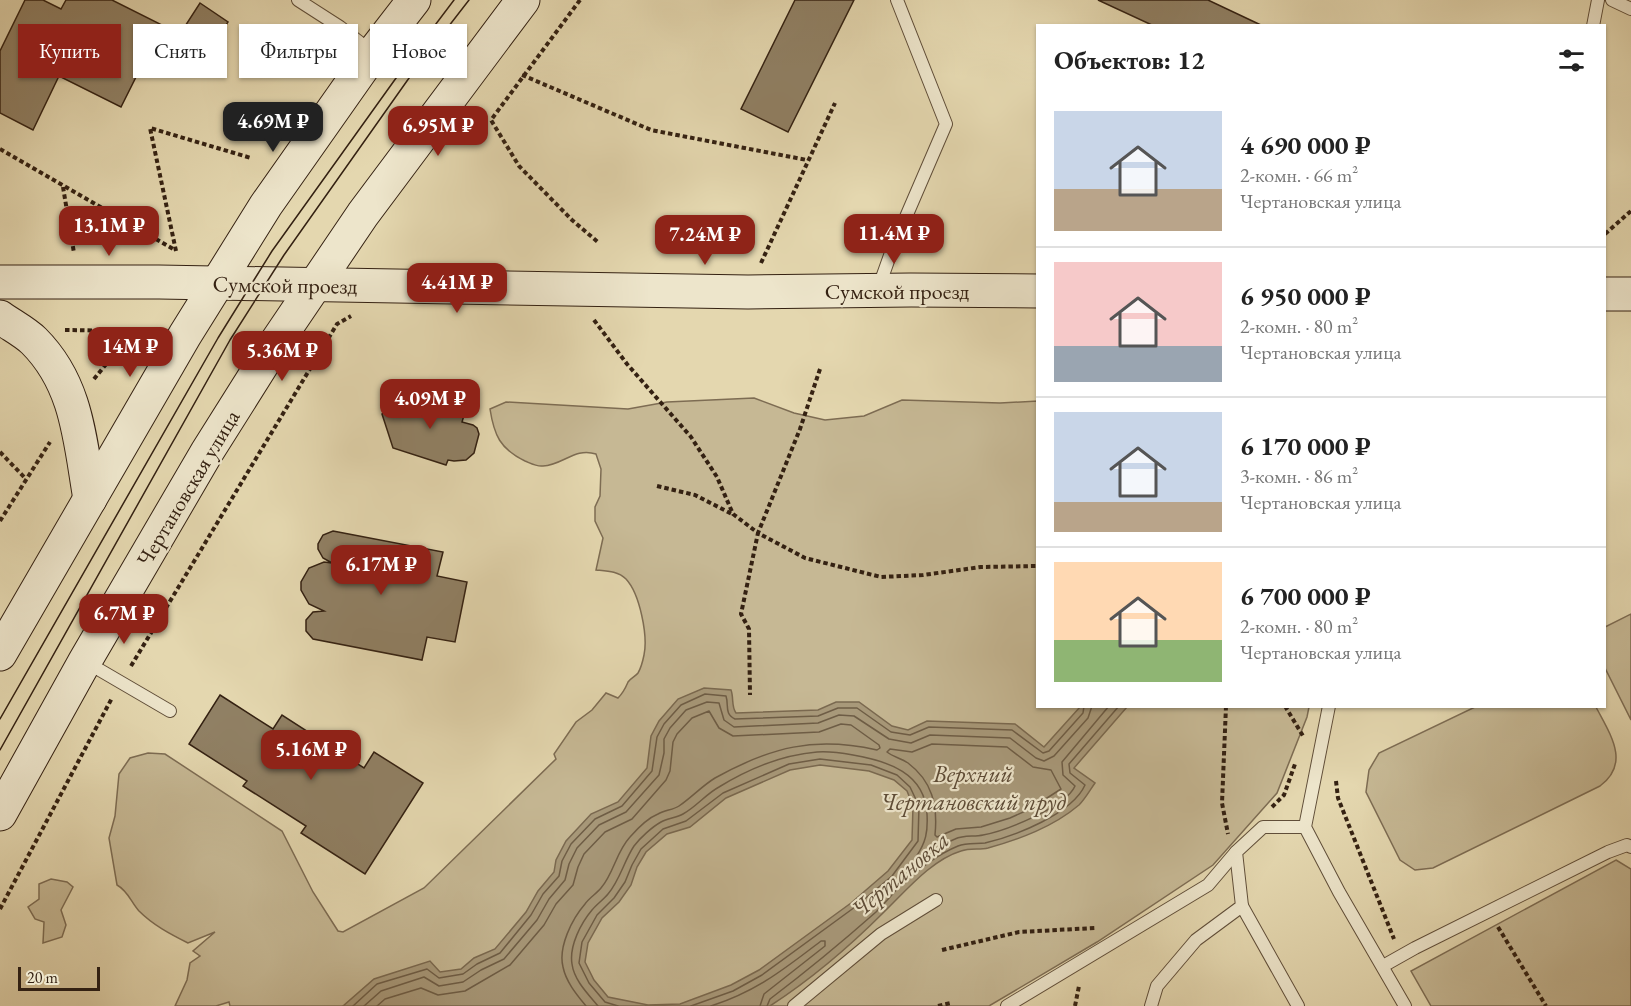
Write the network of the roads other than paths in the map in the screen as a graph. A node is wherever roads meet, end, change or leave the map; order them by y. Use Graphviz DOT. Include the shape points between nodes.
graph roads {
  1 [pos="298,0"];
  2 [pos="414,0"];
  3 [pos="523,0"];
  4 [pos="897,0"];
  5 [pos="1598,0"];
  6 [pos="1612,0"];
  7 [pos="1631,9"];
  8 [pos="395,24"];
  9 [pos="1593,24"];
  10 [pos="370,51"];
  11 [pos="370,57"];
  12 [pos="0,282"];
  13 [pos="217,284"];
  14 [pos="313,285"];
  15 [pos="877,290"];
  16 [pos="1036,291"];
  17 [pos="1606,294"];
  18 [pos="1631,294"];
  19 [pos="0,318"];
  20 [pos="90,500"];
  21 [pos="4,638"];
  22 [pos="85,661"];
  23 [pos="1329,708"];
  24 [pos="170,711"];
  25 [pos="0,814"];
  26 [pos="1305,827"];
  27 [pos="1631,847"];
  28 [pos="1236,852"];
  29 [pos="936,900"];
  30 [pos="1242,906"];
  31 [pos="1383,966"];
  32 [pos="794,1006"];
  33 [pos="1007,1006"];
  34 [pos="1151,1006"];
  35 [pos="1298,1006"];
  36 [pos="1405,1006"];
  1 -- 10 [label="lane"];
  2 -- 8 [label="main road"];
  3 -- 14 [label="main road, Чертановская улица"];
  4 -- 15 [label="lane" via="946,124"];
  5 -- 9 [label="lane"];
  6 -- 7 [label="lane"];
  11 -- 13 [label="main road" via="266,205"];
  12 -- 13 [label="main road, Сумской проезд"];
  13 -- 14 [label="main road, Сумской проезд"];
  13 -- 20 [label="main road"];
  14 -- 15 [label="main road, Сумской проезд" via="748,292"];
  14 -- 22 [label="main road, Чертановская улица" via="207,453"];
  15 -- 16 [label="main road, Сумской проезд"];
  17 -- 18 [label="main road"];
  19 -- 20 [label="main road" via="33,340 58,370 73,406"];
  20 -- 21 [label="main road"];
  22 -- 24 [label="lane"];
  22 -- 25 [label="main road, Чертановская улица"];
  23 -- 26 [label="lane"];
  26 -- 28 [label="lane" via="1263,827"];
  26 -- 31 [label="lane"];
  27 -- 31 [label="lane" via="1608,852"];
  28 -- 30 [label="lane"];
  28 -- 33 [label="lane" via="1208,885"];
  29 -- 32 [label="lane" via="881,934"];
  30 -- 34 [label="lane" via="1196,940 1157,986"];
  30 -- 35 [label="lane"];
  31 -- 36 [label="lane"];
}
